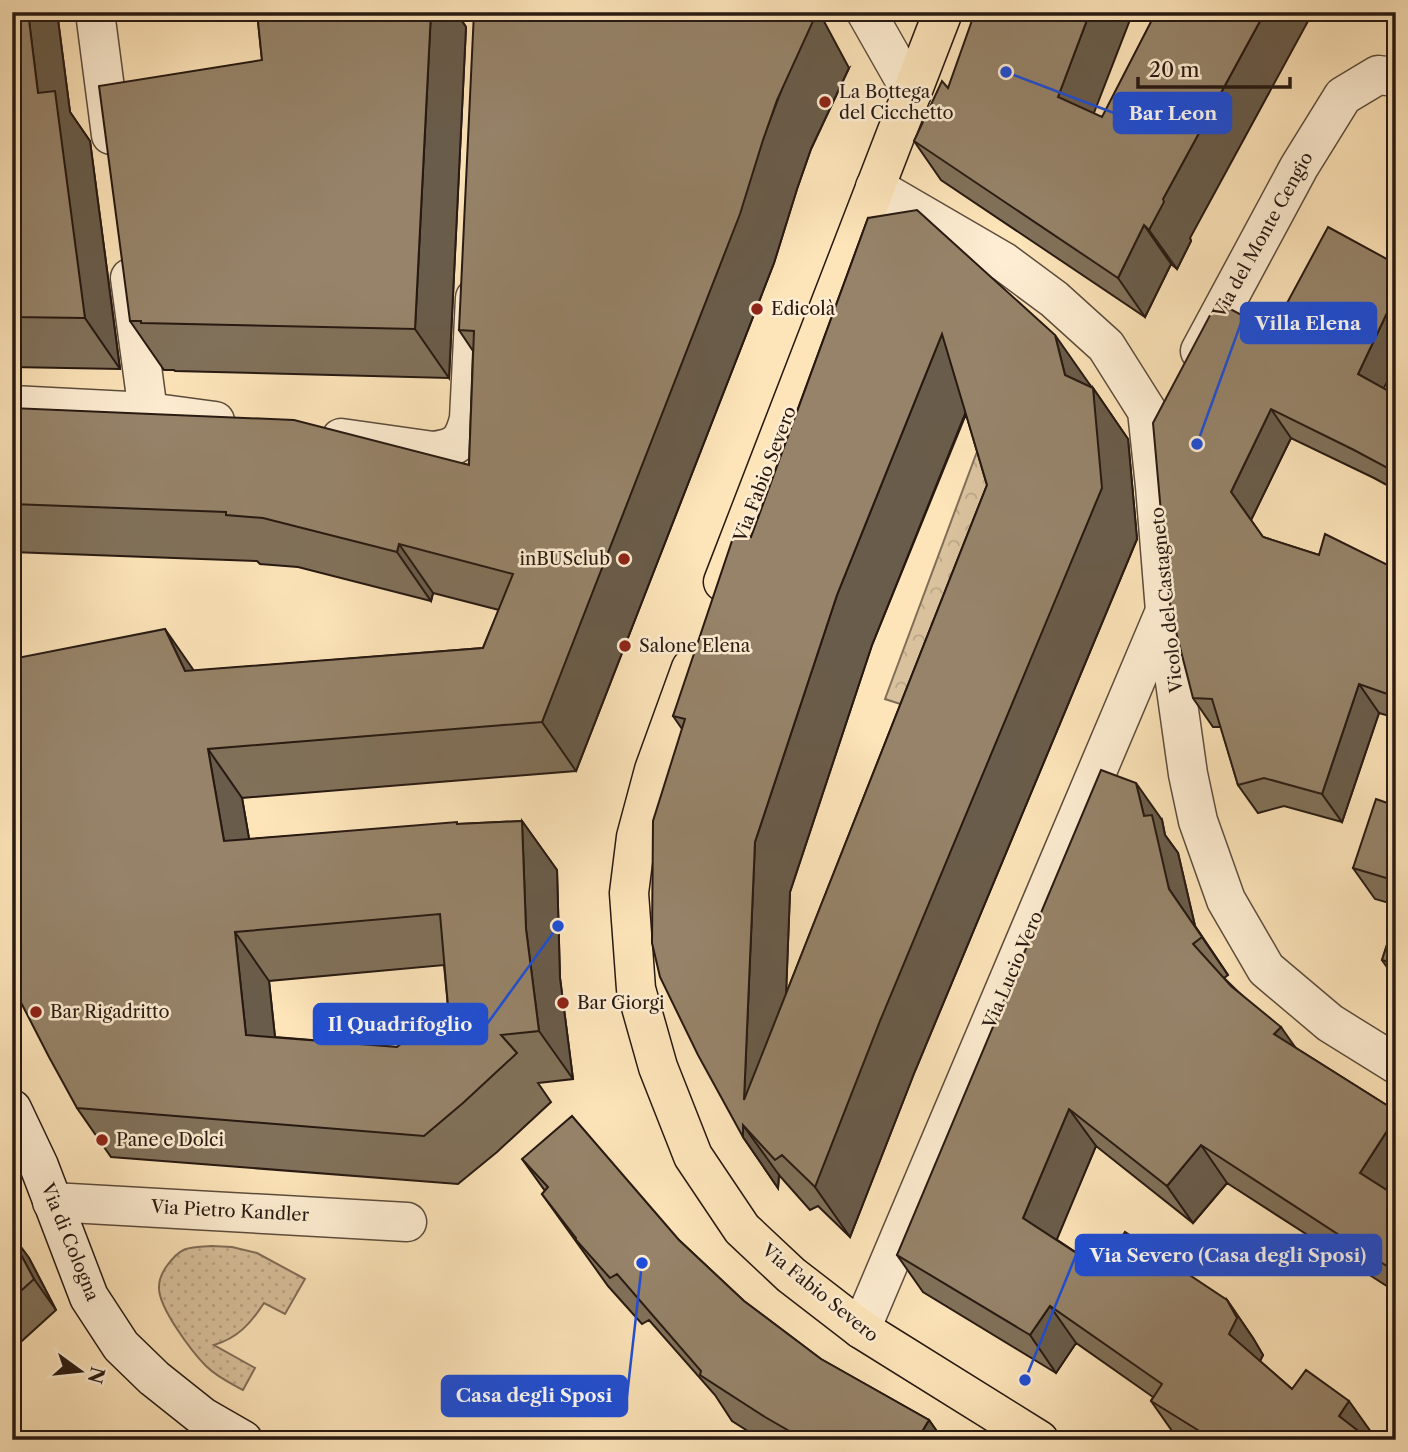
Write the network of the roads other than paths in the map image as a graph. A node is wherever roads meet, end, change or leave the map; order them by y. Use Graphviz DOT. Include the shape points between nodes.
graph roads {
  1 [pos="95,12"];
  2 [pos="866,12"];
  3 [pos="943,12"];
  4 [pos="1396,77"];
  5 [pos="912,93"];
  6 [pos="116,172"];
  7 [pos="875,187"];
  8 [pos="125,239"];
  9 [pos="476,270"];
  10 [pos="1170,395"];
  11 [pos="12,405"];
  12 [pos="148,412"];
  13 [pos="243,425"];
  14 [pos="311,434"];
  15 [pos="1165,611"];
  16 [pos="1396,1064"];
  17 [pos="12,1108"];
  18 [pos="26,1165"];
  19 [pos="52,1202"];
  20 [pos="407,1222"];
  21 [pos="861,1329"];
  22 [pos="243,1440"];
  23 [pos="1039,1440"];
  1 -- 6 [label="street"];
  2 -- 5 [label="street"];
  3 -- 5 [label="main road, Via Fabio Severo"];
  4 -- 10 [label="street, Via del Monte Cengio" via="1378,75 1343,96"];
  5 -- 7 [label="main road, Via Fabio Severo"];
  7 -- 10 [label="street, Vicolo del Castagneto" via="1004,262"];
  7 -- 21 [label="main road, Via Fabio Severo" via="654,770 636,837 629,894 636,989 658,1067 694,1156 742,1229 791,1275"];
  8 -- 12 [label="street"];
  9 -- 14 [label="street" via="469,419 458,444 433,451"];
  10 -- 15 [label="street, Vicolo del Castagneto" via="1155,486"];
  11 -- 12 [label="street"];
  12 -- 13 [label="street"];
  15 -- 16 [label="street, Vicolo del Castagneto" via="1188,774 1226,900 1266,969 1330,1023"];
  15 -- 21 [label="street, Via Lucio Vero"];
  17 -- 18 [label="street, Via di Cologna"];
  18 -- 19 [label="street, Via di Cologna"];
  19 -- 20 [label="street, Via Pietro Kandler"];
  19 -- 22 [label="street, Via di Cologna" via="89,1297 121,1346 203,1417"];
  21 -- 23 [label="main road, Via Fabio Severo"];
}
